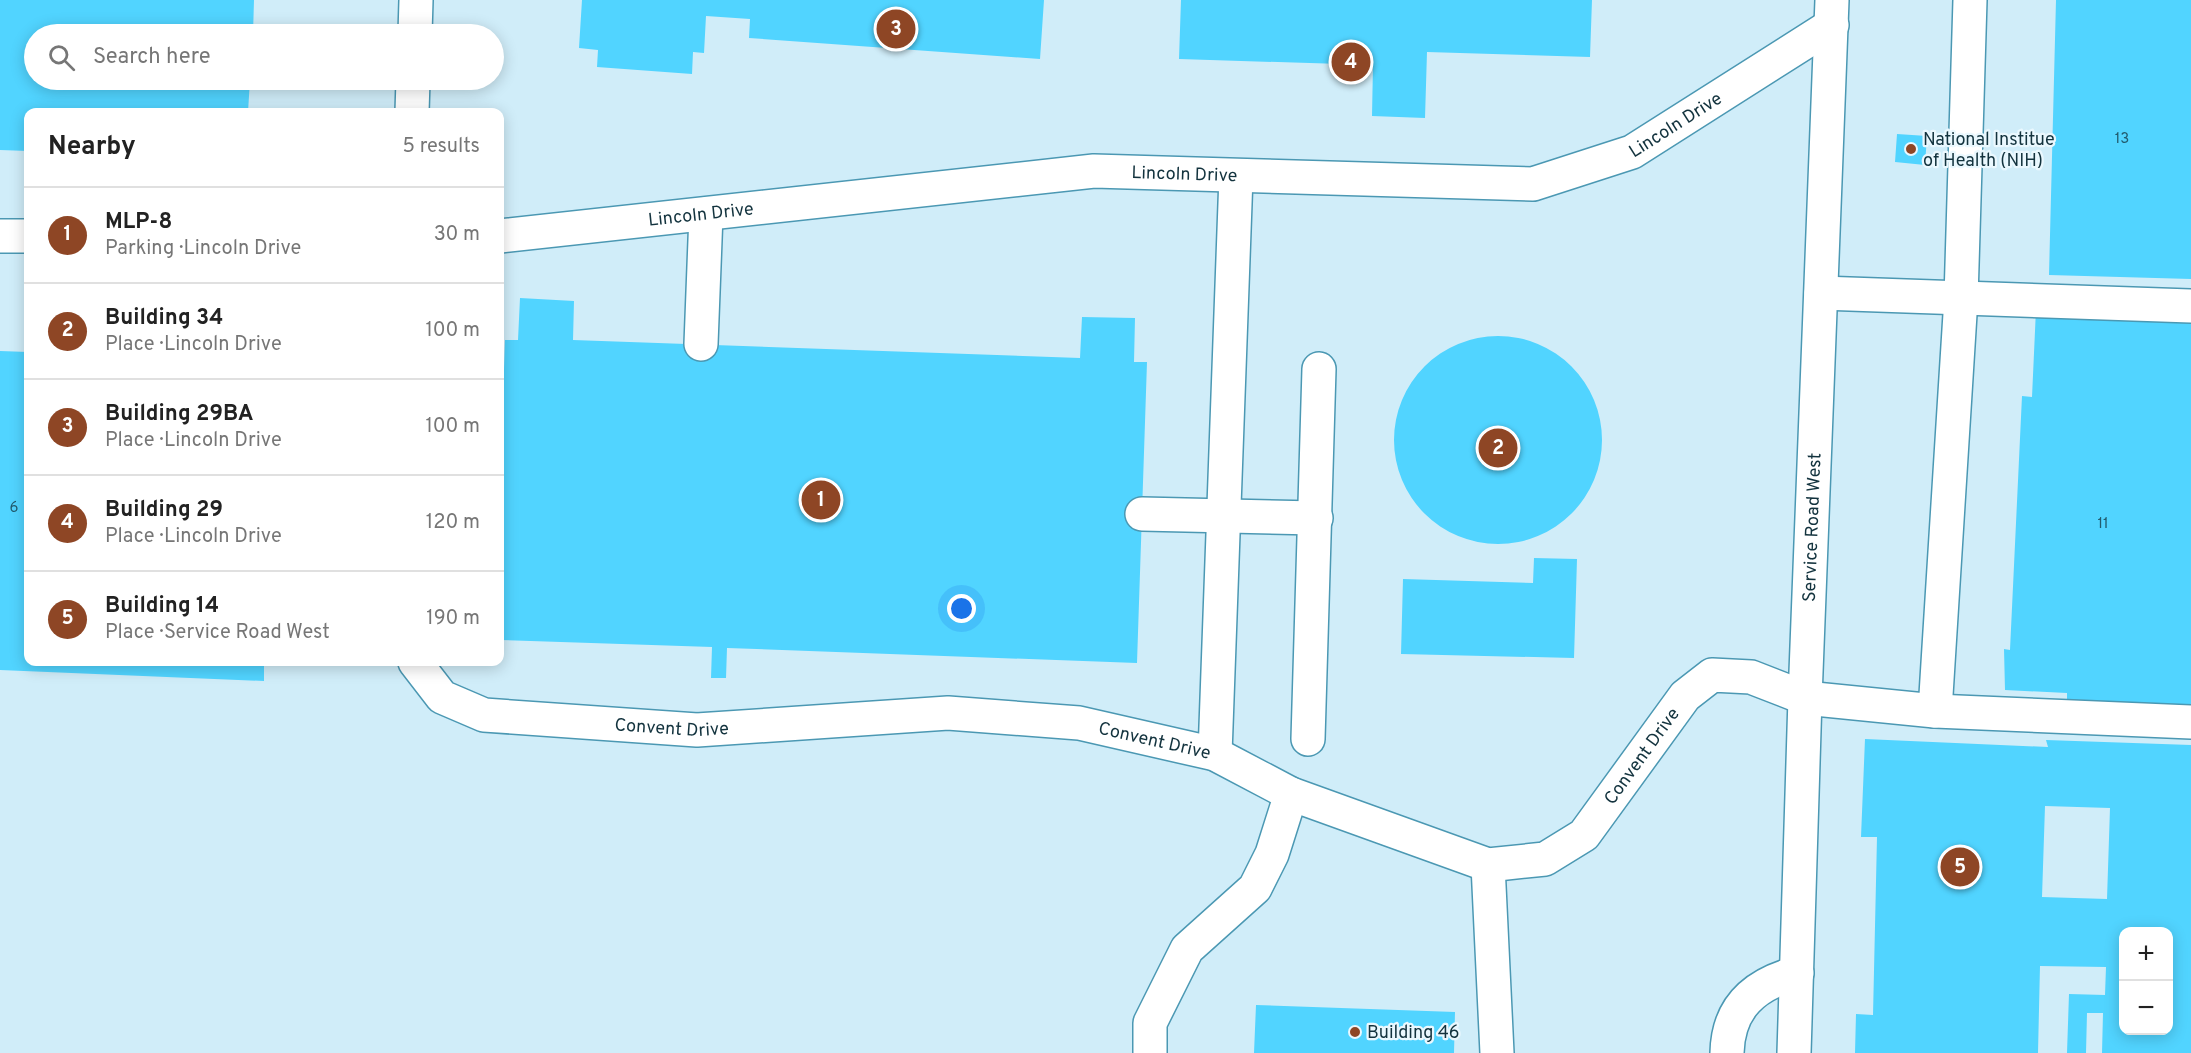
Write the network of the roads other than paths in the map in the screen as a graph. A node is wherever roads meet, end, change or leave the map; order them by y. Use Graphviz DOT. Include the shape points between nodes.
graph roads {
  1 [pos="416,0"];
  2 [pos="1970,0"];
  3 [pos="1832,13"];
  4 [pos="415,24"];
  5 [pos="413,90"];
  6 [pos="412,108"];
  7 [pos="1236,176"];
  8 [pos="706,214"];
  9 [pos="0,236"];
  10 [pos="504,236"];
  11 [pos="24,237"];
  12 [pos="1821,293"];
  13 [pos="1961,298"];
  14 [pos="2191,306"];
  15 [pos="701,344"];
  16 [pos="1319,369"];
  17 [pos="1142,514"];
  18 [pos="1224,515"];
  19 [pos="1316,518"];
  20 [pos="418,666"];
  21 [pos="1805,698"];
  22 [pos="1935,711"];
  23 [pos="2191,722"];
  24 [pos="1308,739"];
  25 [pos="1215,754"];
  26 [pos="1291,794"];
  27 [pos="1488,865"];
  28 [pos="1797,973"];
  29 [pos="1150,1053"];
  30 [pos="1497,1053"];
  31 [pos="1727,1053"];
  32 [pos="1794,1053"];
  1 -- 4 [label="street"];
  2 -- 13 [label="street"];
  3 -- 7 [label="street, Lincoln Drive" via="1632,152 1533,184"];
  3 -- 12 [label="street, Service Road West"];
  5 -- 6 [label="street"];
  7 -- 8 [label="street, Lincoln Drive" via="1094,171"];
  7 -- 18 [label="street"];
  8 -- 10 [label="street, Lincoln Drive"];
  8 -- 15 [label="street"];
  9 -- 11 [label="street"];
  12 -- 13 [label="street"];
  12 -- 21 [label="street, Service Road West"];
  13 -- 14 [label="street"];
  13 -- 22 [label="street"];
  16 -- 19 [label="street"];
  17 -- 18 [label="street"];
  18 -- 19 [label="street"];
  18 -- 25 [label="street"];
  19 -- 24 [label="street"];
  20 -- 25 [label="street, Convent Drive" via="442,698 484,715 697,730 948,712 1079,723"];
  21 -- 22 [label="street, Convent Drive"];
  21 -- 27 [label="street, Convent Drive" via="1751,677 1712,675 1685,696 1584,834 1545,859"];
  21 -- 28 [label="street, Service Road West"];
  22 -- 23 [label="street, Convent Drive"];
  25 -- 26 [label="street, Convent Drive"];
  26 -- 27 [label="street, Convent Drive"];
  26 -- 29 [label="street" via="1272,854 1255,888 1187,949 1150,1023"];
  27 -- 30 [label="street"];
  28 -- 31 [label="street" via="1772,979 1751,993 1736,1013 1727,1037"];
  28 -- 32 [label="street, Service Road West"];
}
